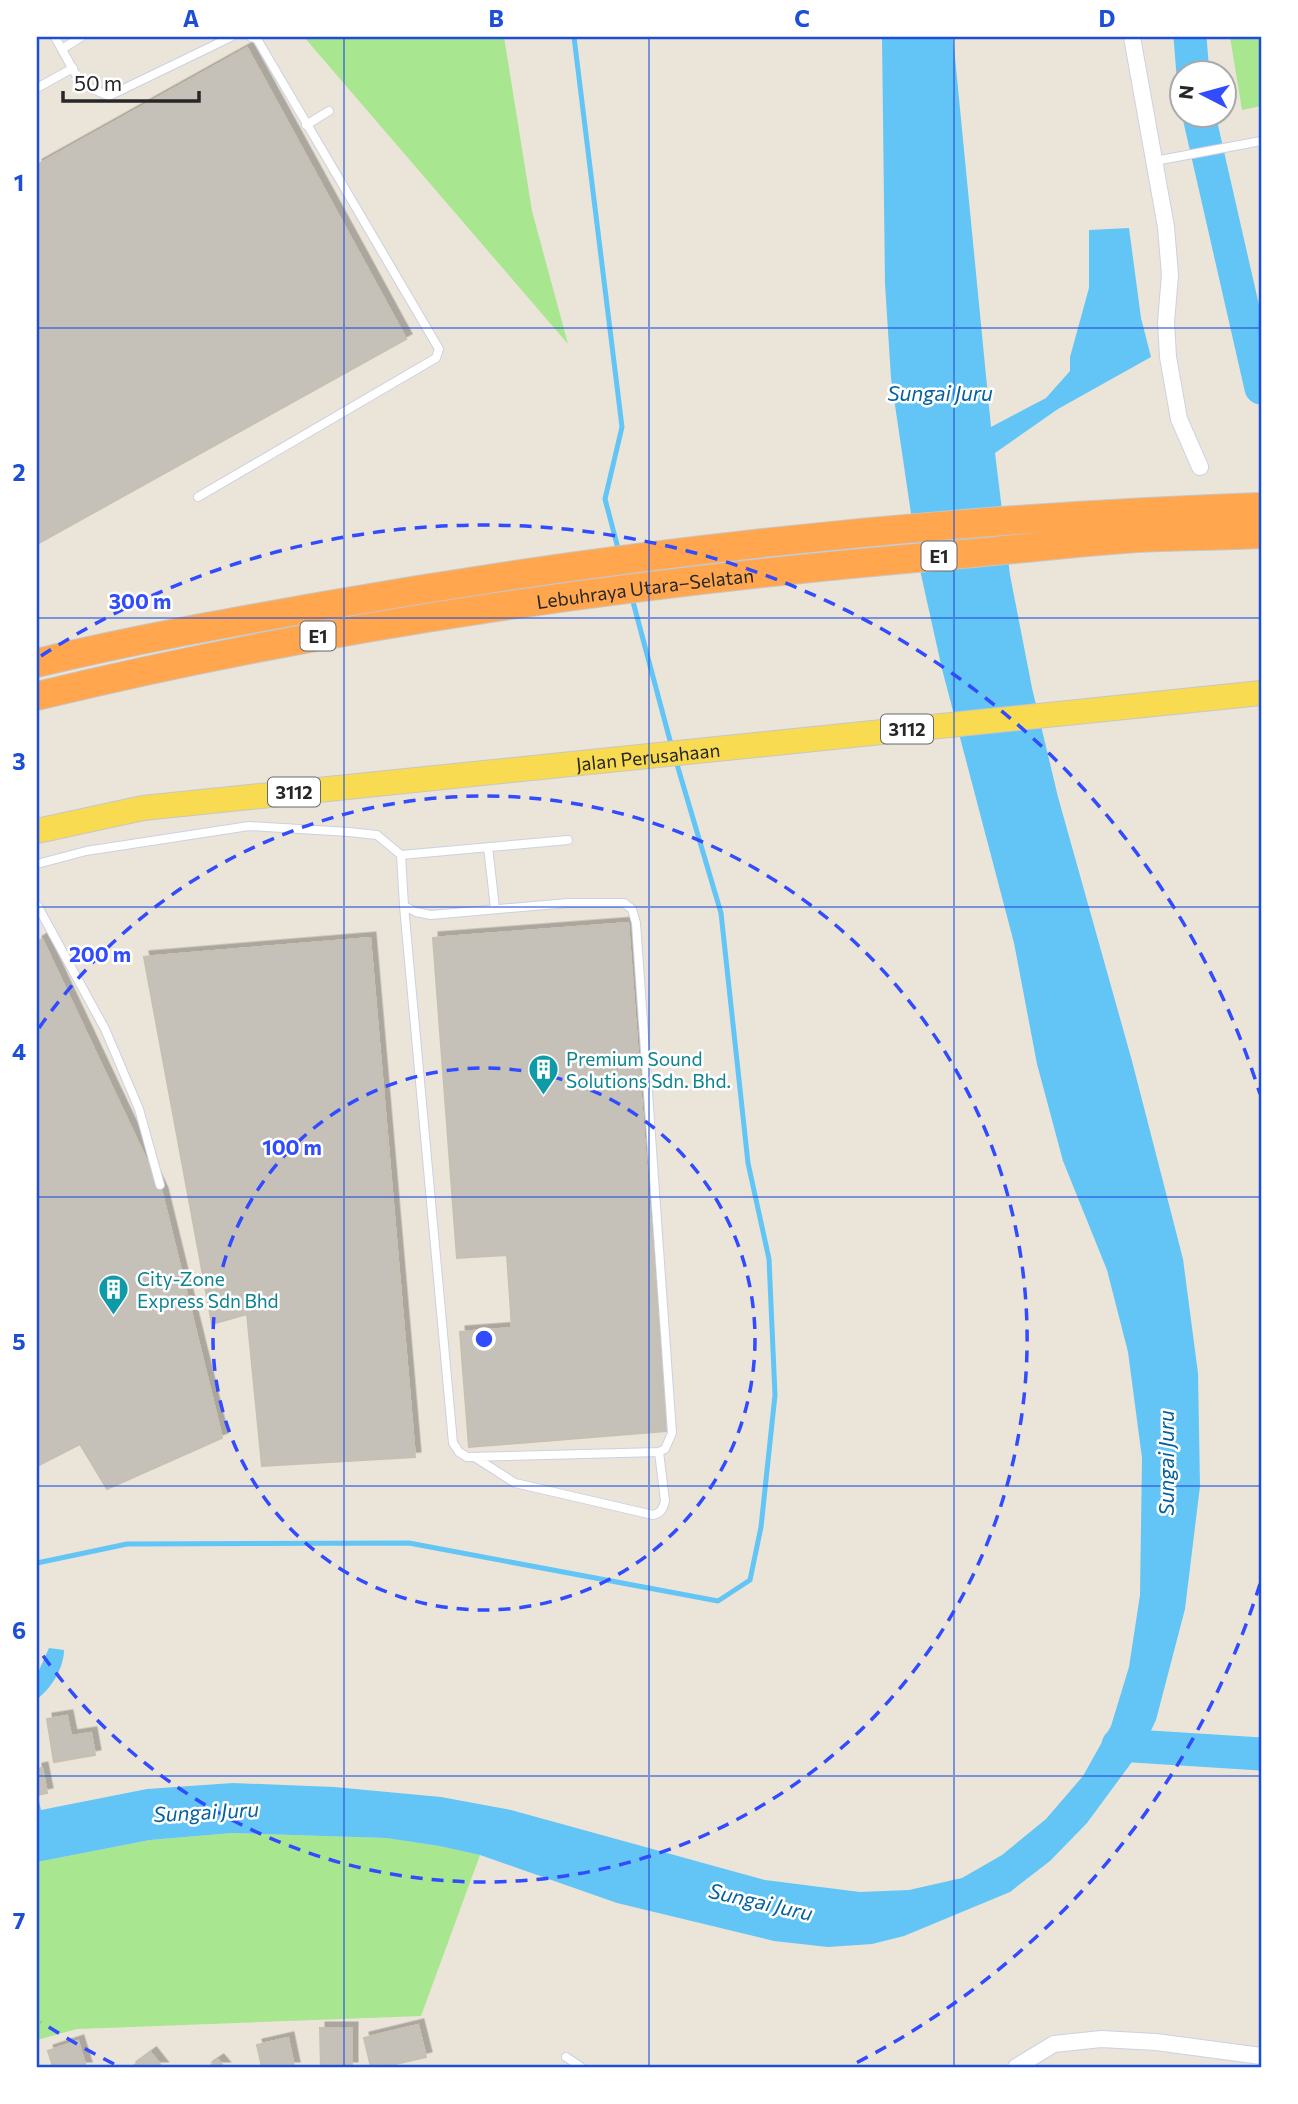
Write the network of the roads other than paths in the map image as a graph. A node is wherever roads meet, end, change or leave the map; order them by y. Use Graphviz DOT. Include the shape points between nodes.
graph roads {
  1 [pos="55,37"];
  2 [pos="81,37"];
  3 [pos="231,37"];
  4 [pos="251,37"];
  5 [pos="1132,37"];
  6 [pos="62,49"];
  7 [pos="73,68"];
  8 [pos="37,88"];
  9 [pos="329,111"];
  10 [pos="306,124"];
  11 [pos="1261,141"];
  12 [pos="1156,161"];
  13 [pos="1200,467"];
  14 [pos="198,497"];
  15 [pos="1254,507"];
  16 [pos="1256,535"];
  17 [pos="37,663"];
  18 [pos="1261,693"];
  19 [pos="37,696"];
  20 [pos="37,831"];
  21 [pos="568,840"];
  22 [pos="488,847"];
  23 [pos="401,855"];
  24 [pos="37,864"];
  25 [pos="37,905"];
  26 [pos="404,906"];
  27 [pos="495,908"];
  28 [pos="160,1185"];
  29 [pos="659,1452"];
  30 [pos="475,1458"];
  31 [pos="1261,2056"];
  32 [pos="566,2057"];
  33 [pos="581,2067"];
  34 [pos="1016,2067"];
  1 -- 6 [label="lane"];
  2 -- 6 [label="lane"];
  3 -- 7 [label="lane" via="109,96 81,84"];
  4 -- 10 [label="lane" via="257,39"];
  5 -- 12 [label="street"];
  6 -- 7 [label="lane"];
  7 -- 8 [label="lane"];
  9 -- 10 [label="lane"];
  10 -- 14 [label="lane" via="439,349 436,358"];
  11 -- 12 [label="lane"];
  12 -- 13 [label="street" via="1170,275 1168,357 1179,419"];
  15 -- 17 [label="highway, Lebuhraya Utara–Selatan / E1" via="822,537 639,556 472,579 207,626"];
  16 -- 19 [label="highway, Lebuhraya Utara–Selatan / E1" via="1135,538 603,591 312,637"];
  18 -- 20 [label="main road, Jalan Perusahaan / 3112" via="144,807"];
  21 -- 22 [label="lane"];
  22 -- 23 [label="lane"];
  22 -- 27 [label="lane"];
  23 -- 24 [label="lane" via="377,835 249,826 86,851"];
  23 -- 26 [label="lane"];
  25 -- 28 [label="lane" via="105,1029 139,1109"];
  26 -- 27 [label="lane" via="431,915"];
  26 -- 30 [label="lane" via="453,1443 459,1452"];
  27 -- 29 [label="lane" via="624,903 632,909 672,1433"];
  29 -- 30 [label="lane"];
  29 -- 30 [label="lane" via="665,1501 663,1509 653,1515 515,1483"];
  31 -- 34 [label="street" via="1101,2039 1054,2044"];
  32 -- 33 [label="lane"];
}
